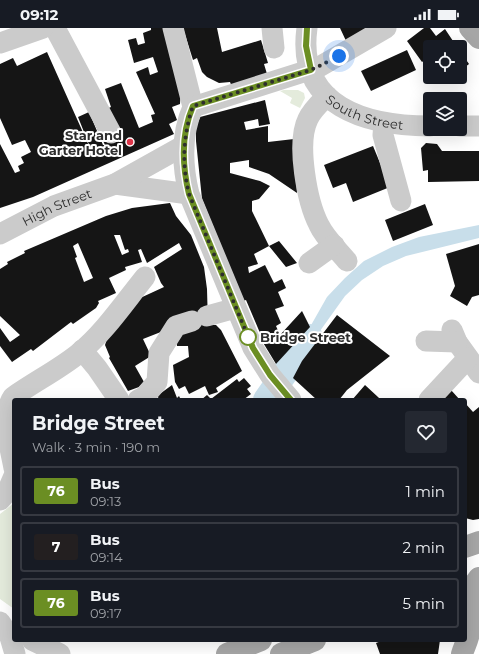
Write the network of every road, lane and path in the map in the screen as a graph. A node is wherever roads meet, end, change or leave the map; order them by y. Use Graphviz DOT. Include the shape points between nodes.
graph roads {
  1 [pos="43,28"];
  2 [pos="54,28"];
  3 [pos="173,28"];
  4 [pos="307,28"];
  5 [pos="386,28"];
  6 [pos="0,43"];
  7 [pos="311,70"];
  8 [pos="327,96"];
  9 [pos="193,106"];
  10 [pos="384,123"];
  11 [pos="423,126"];
  12 [pos="467,126"];
  13 [pos="479,126"];
  14 [pos="111,133"];
  15 [pos="183,146"];
  16 [pos="115,184"];
  17 [pos="189,194"];
  18 [pos="401,201"];
  19 [pos="0,234"];
  20 [pos="334,245"];
  21 [pos="348,261"];
  22 [pos="309,262"];
  23 [pos="145,277"];
  24 [pos="236,308"];
  25 [pos="426,341"];
  26 [pos="82,350"];
  27 [pos="464,351"];
  28 [pos="281,388"];
  29 [pos="12,398"];
  30 [pos="12,398"];
  31 [pos="118,398"];
  32 [pos="142,398"];
  33 [pos="430,398"];
  34 [pos="12,457"];
  35 [pos="479,542"];
  36 [pos="467,546"];
  37 [pos="479,567"];
  38 [pos="467,573"];
  39 [pos="479,578"];
  40 [pos="0,621"];
  41 [pos="12,628"];
  42 [pos="467,638"];
  43 [pos="36,642"];
  44 [pos="230,642"];
  45 [pos="256,642"];
  46 [pos="310,642"];
  47 [pos="460,642"];
  48 [pos="466,642"];
  49 [pos="15,654"];
  50 [pos="60,654"];
  51 [pos="219,654"];
  52 [pos="228,654"];
  53 [pos="281,654"];
  54 [pos="461,654"];
  1 -- 6 [label="street"];
  2 -- 14 [label="street"];
  3 -- 9 [label="street"];
  4 -- 7 [label="street, South Street" via="306,46"];
  5 -- 7 [label="street"];
  7 -- 8 [label="street, South Street" via="314,79"];
  7 -- 9 [label="street"];
  8 -- 10 [label="street, South Street" via="349,113"];
  8 -- 20 [label="street" via="309,117 306,125 305,183 319,226"];
  9 -- 15 [label="street"];
  10 -- 11 [label="street, South Street"];
  10 -- 18 [label="street" via="383,135"];
  12 -- 13 [label="street"];
  15 -- 16 [label="street, High Street"];
  15 -- 17 [label="street"];
  16 -- 17 [label="street, High Street"];
  16 -- 19 [label="street, High Street" via="54,206"];
  17 -- 24 [label="street"];
  20 -- 21 [label="street"];
  20 -- 22 [label="street"];
  23 -- 26 [label="street"];
  24 -- 28 [label="street" via="253,348"];
  24 -- 32 [label="street" via="176,326 158,353 156,382"];
  25 -- 27 [label="street"];
  26 -- 29 [label="street"];
  26 -- 31 [label="street"];
  27 -- 33 [label="street"];
  30 -- 34 [label="street" via="8,404 6,425"];
  35 -- 36 [label="main road"];
  37 -- 38 [label="main road"];
  39 -- 42 [label="main road" via="470,593"];
  40 -- 41 [label="street"];
  40 -- 49 [label="street" via="10,637"];
  43 -- 50 [label="street"];
  44 -- 51 [label="street"];
  45 -- 52 [label="main road"];
  46 -- 53 [label="main road"];
  47 -- 54 [label="main road"];
  48 -- 54 [label="main road"];
}
